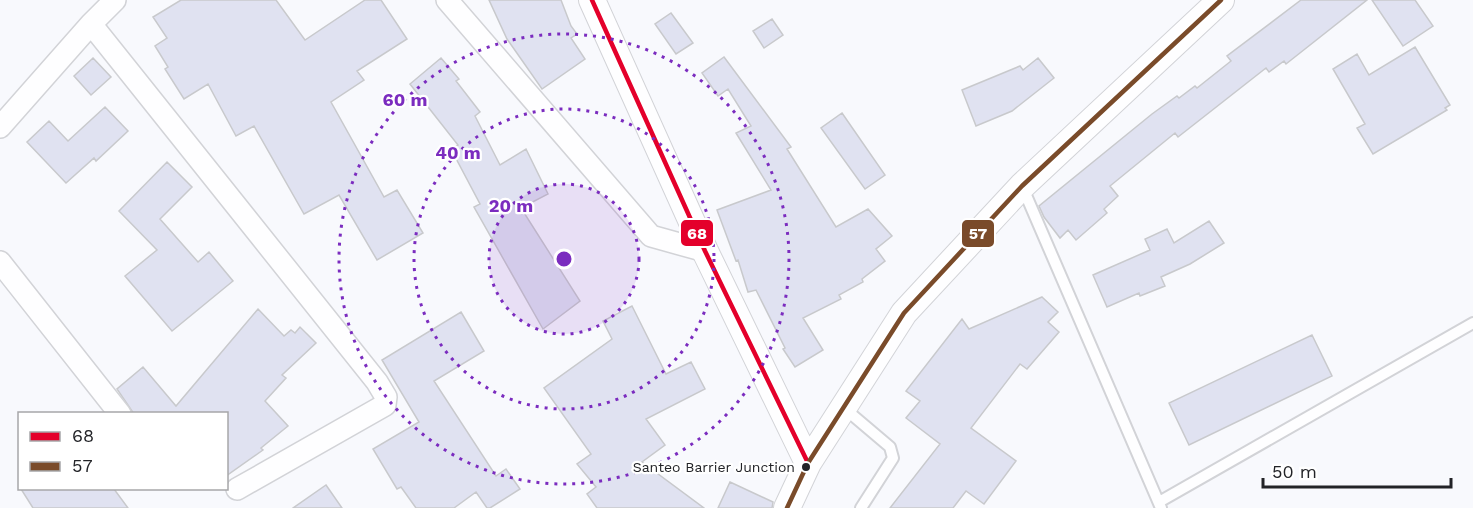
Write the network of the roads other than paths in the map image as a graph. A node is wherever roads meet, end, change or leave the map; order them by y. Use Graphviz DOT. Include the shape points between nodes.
graph roads {
  1 [pos="115,0"];
  2 [pos="447,0"];
  3 [pos="592,0"];
  4 [pos="1221,0"];
  5 [pos="91,24"];
  6 [pos="0,127"];
  7 [pos="1022,186"];
  8 [pos="705,251"];
  9 [pos="0,262"];
  10 [pos="1473,323"];
  11 [pos="843,408"];
  12 [pos="118,412"];
  13 [pos="808,463"];
  14 [pos="237,489"];
  15 [pos="1160,505"];
  16 [pos="787,508"];
  17 [pos="861,508"];
  1 -- 5 [label="street"];
  2 -- 8 [label="street" via="651,236"];
  3 -- 8 [label="street"];
  4 -- 7 [label="street"];
  5 -- 6 [label="street"];
  5 -- 14 [label="street" via="386,397 385,405"];
  7 -- 11 [label="street" via="904,313"];
  7 -- 15 [label="lane"];
  8 -- 13 [label="street"];
  9 -- 12 [label="street"];
  10 -- 15 [label="lane"];
  11 -- 13 [label="street"];
  11 -- 17 [label="lane" via="890,447 893,458"];
  13 -- 16 [label="street"];
}
